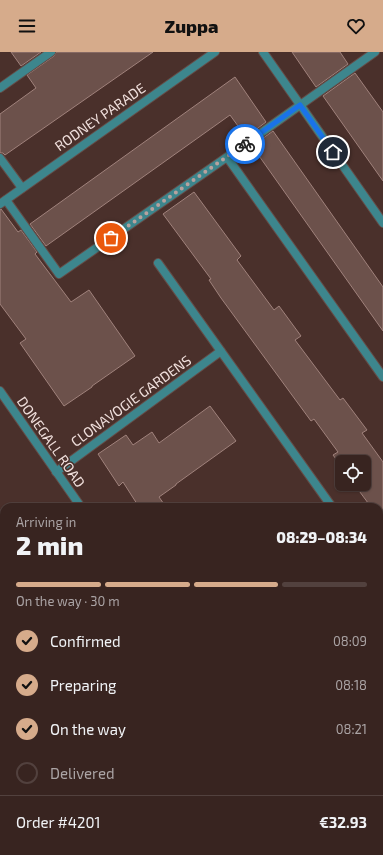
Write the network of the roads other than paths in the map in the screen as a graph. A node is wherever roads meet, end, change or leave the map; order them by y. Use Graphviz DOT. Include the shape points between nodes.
graph roads {
  1 [pos="50,52"];
  2 [pos="215,52"];
  3 [pos="263,52"];
  4 [pos="374,52"];
  5 [pos="0,88"];
  6 [pos="300,105"];
  7 [pos="227,157"];
  8 [pos="0,158"];
  9 [pos="22,188"];
  10 [pos="3,202"];
  11 [pos="383,223"];
  12 [pos="158,263"];
  13 [pos="221,351"];
  14 [pos="383,377"];
  15 [pos="0,391"];
  16 [pos="56,472"];
  17 [pos="78,503"];
  18 [pos="329,503"];
  1 -- 5 [label="street"];
  2 -- 9 [label="street, RODNEY PARADE"];
  3 -- 6 [label="street"];
  4 -- 6 [label="street"];
  6 -- 7 [label="street"];
  6 -- 11 [label="street"];
  7 -- 10 [label="street" via="59,274"];
  7 -- 14 [label="street"];
  8 -- 9 [label="street"];
  9 -- 10 [label="street, RODNEY PARADE"];
  12 -- 13 [label="street"];
  13 -- 16 [label="street, CLONAVOGIE GARDENS"];
  13 -- 18 [label="street"];
  15 -- 16 [label="street, DONEGALL ROAD"];
  16 -- 17 [label="street, DONEGALL ROAD"];
}
